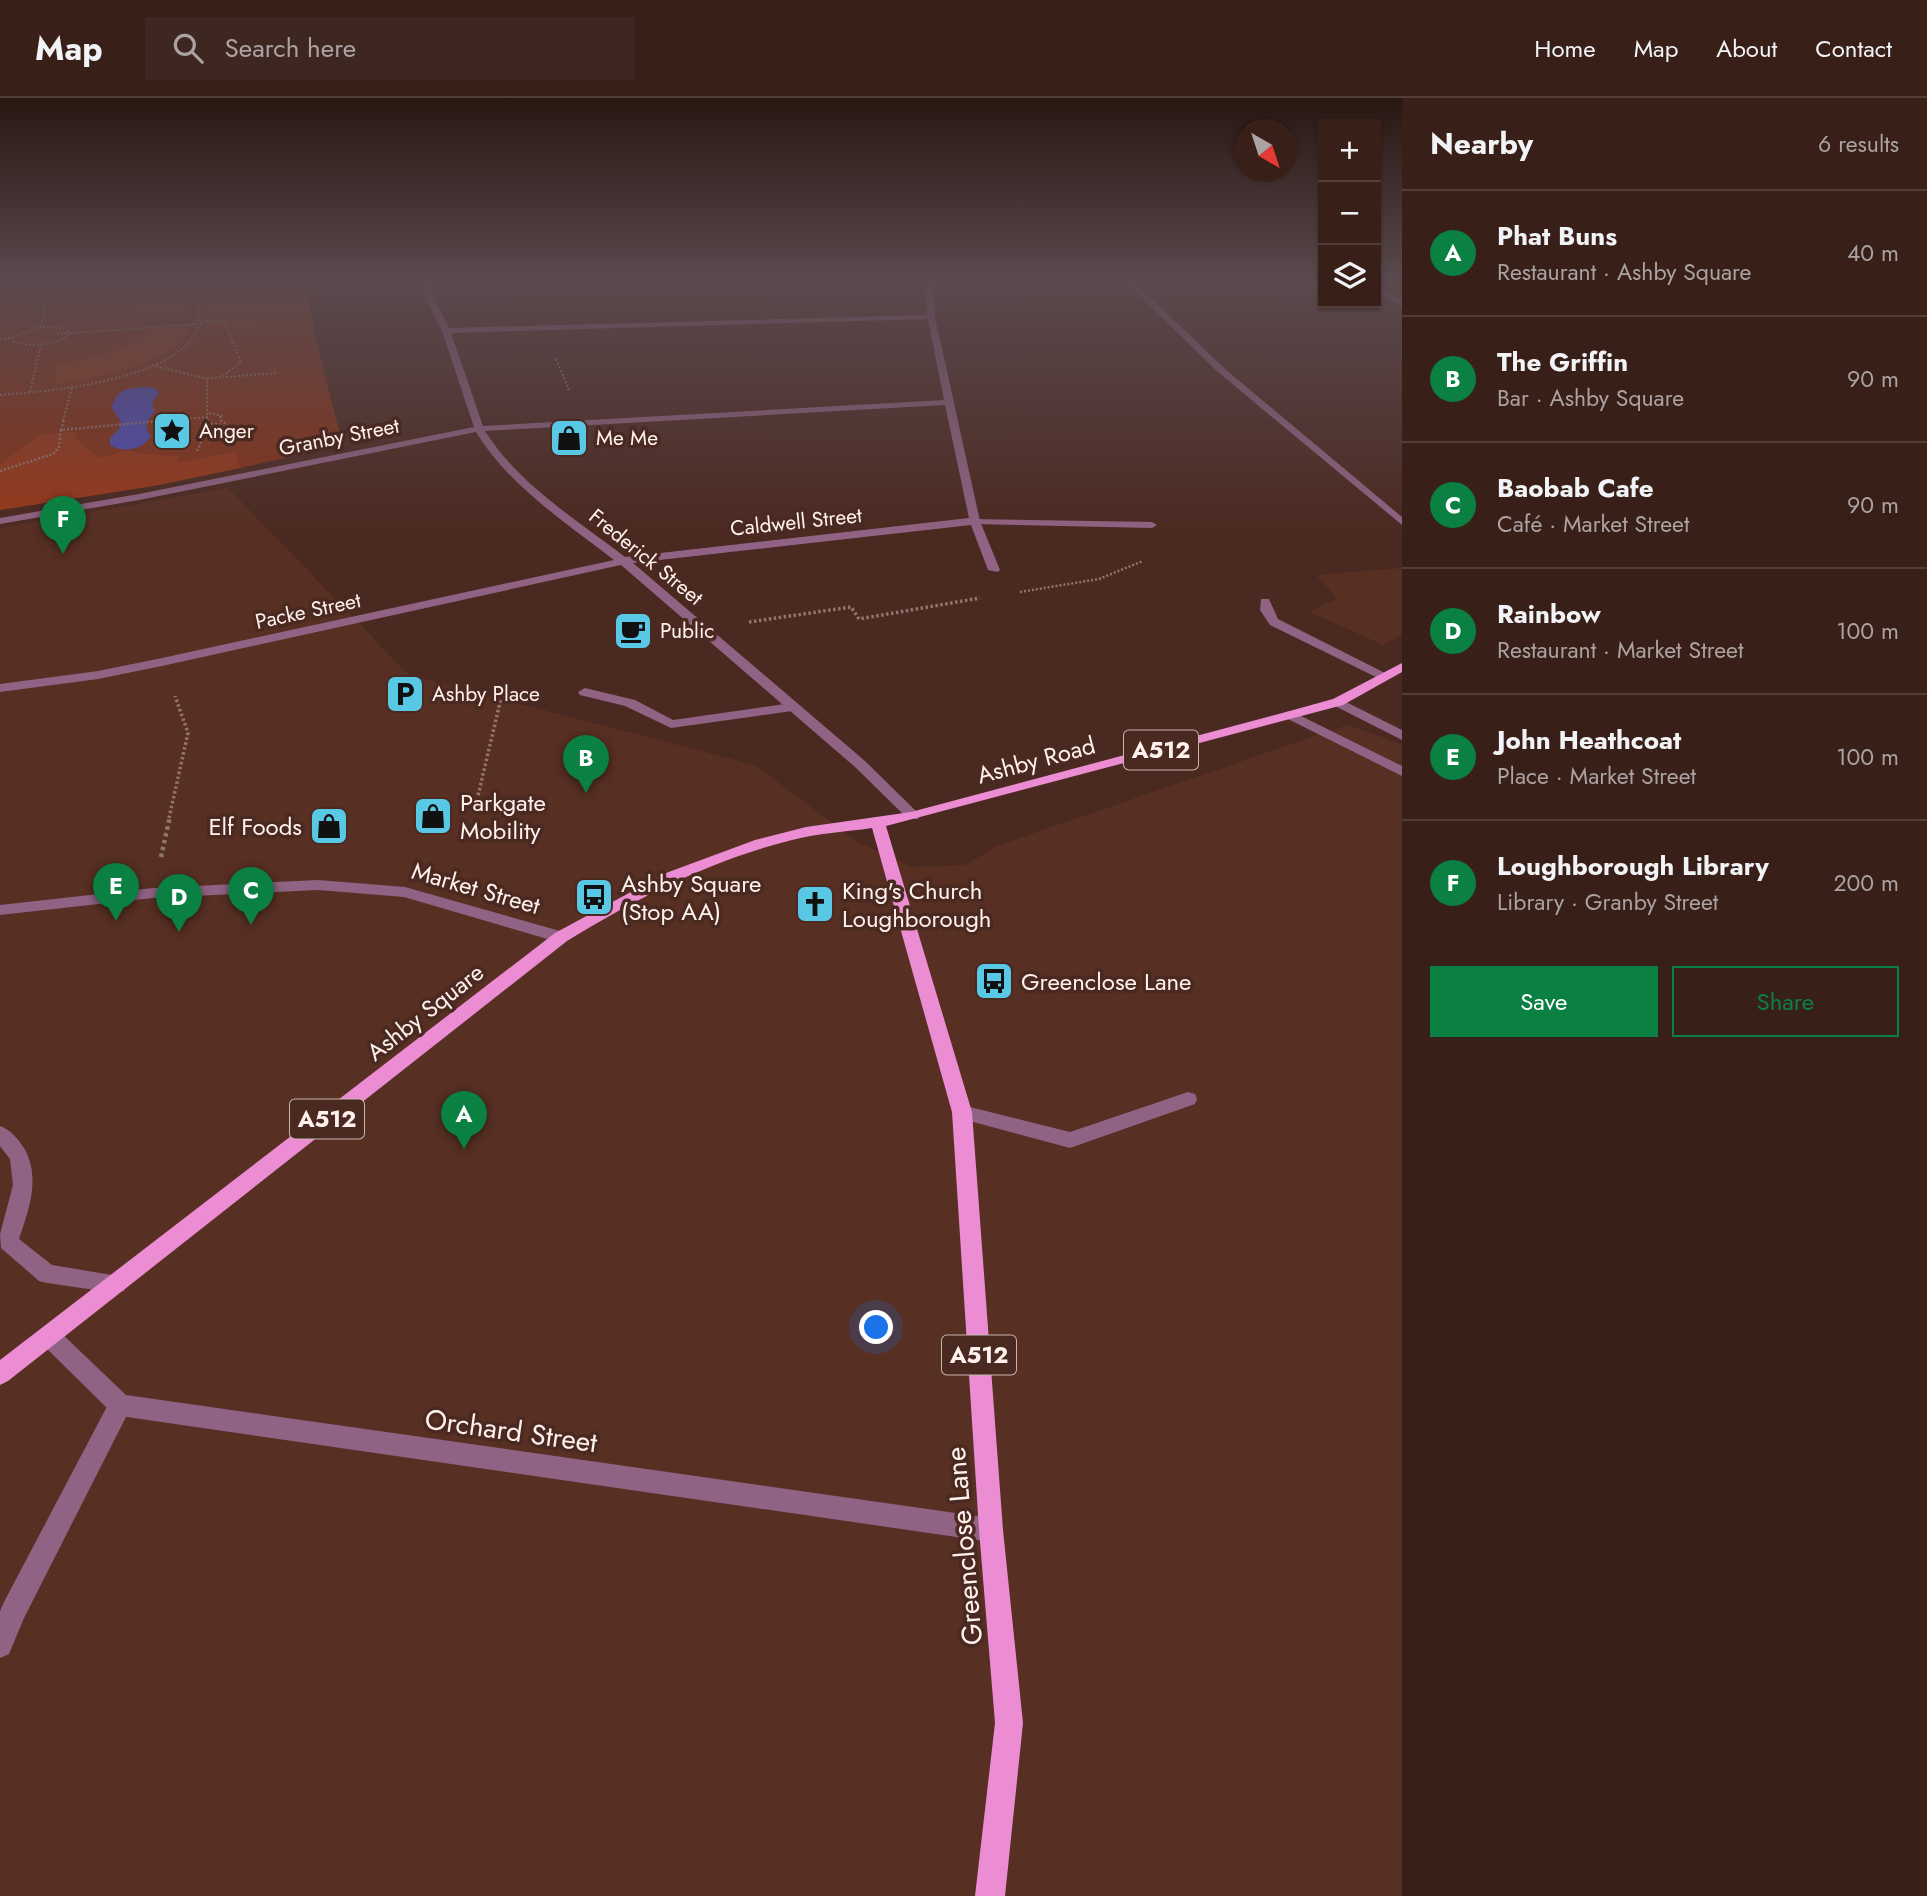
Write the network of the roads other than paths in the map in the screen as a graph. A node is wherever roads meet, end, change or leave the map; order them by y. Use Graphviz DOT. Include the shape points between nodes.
graph roads {
  1 [pos="457,365"];
  2 [pos="942,365"];
  3 [pos="1216,365"];
  4 [pos="950,402"];
  5 [pos="479,429"];
  6 [pos="0,521"];
  7 [pos="975,522"];
  8 [pos="1402,522"];
  9 [pos="1152,525"];
  10 [pos="622,561"];
  11 [pos="994,570"];
  12 [pos="1265,602"];
  13 [pos="1402,667"];
  14 [pos="1385,676"];
  15 [pos="0,688"];
  16 [pos="584,692"];
  17 [pos="1338,702"];
  18 [pos="792,707"];
  19 [pos="1291,715"];
  20 [pos="1402,736"];
  21 [pos="1402,772"];
  22 [pos="913,816"];
  23 [pos="878,824"];
  24 [pos="0,911"];
  25 [pos="561,937"];
  26 [pos="1188,1099"];
  27 [pos="962,1112"];
  28 [pos="0,1134"];
  29 [pos="4,1243"];
  30 [pos="116,1284"];
  31 [pos="50,1337"];
  32 [pos="0,1374"];
  33 [pos="120,1405"];
  34 [pos="991,1530"];
  35 [pos="0,1645"];
  36 [pos="990,1896"];
  1 -- 5 [label="street, Frederick Street"];
  2 -- 4 [label="street"];
  3 -- 8 [label="street"];
  4 -- 5 [label="street, Granby Street"];
  4 -- 7 [label="street"];
  5 -- 6 [label="street, Granby Street"];
  5 -- 10 [label="street, Frederick Street" via="525,486"];
  7 -- 9 [label="street, Caldwell Street"];
  7 -- 10 [label="street, Caldwell Street"];
  7 -- 11 [label="street"];
  10 -- 15 [label="street, Packe Street" via="162,662"];
  10 -- 18 [label="street, Frederick Street"];
  12 -- 14 [label="street" via="1274,622"];
  13 -- 14 [label="main road, Ashby Road / A512"];
  14 -- 17 [label="main road, Ashby Road / A512"];
  16 -- 18 [label="street" via="639,705 671,724"];
  17 -- 19 [label="main road, Ashby Road / A512"];
  17 -- 20 [label="street"];
  18 -- 22 [label="street, Frederick Street"];
  19 -- 21 [label="street"];
  19 -- 22 [label="main road, Ashby Road / A512"];
  22 -- 23 [label="main road, Ashby Road / A512"];
  23 -- 25 [label="main road, Ashby Square / A512" via="793,835 684,870 608,907"];
  23 -- 27 [label="main road, Greenclose Lane / A512"];
  24 -- 25 [label="street, Market Street" via="153,894 318,885 405,892"];
  25 -- 30 [label="main road, Ashby Square / A512"];
  26 -- 27 [label="street" via="1070,1140"];
  27 -- 34 [label="main road, Greenclose Lane / A512"];
  28 -- 29 [label="street" via="13,1144 24,1173 22,1197"];
  29 -- 30 [label="street" via="47,1274"];
  30 -- 31 [label="main road, Ashby Square / A512"];
  31 -- 32 [label="main road, A512"];
  31 -- 33 [label="street"];
  33 -- 34 [label="street, Orchard Street"];
  33 -- 35 [label="street"];
  34 -- 36 [label="main road, Greenclose Lane / A512" via="1009,1723"];
}
